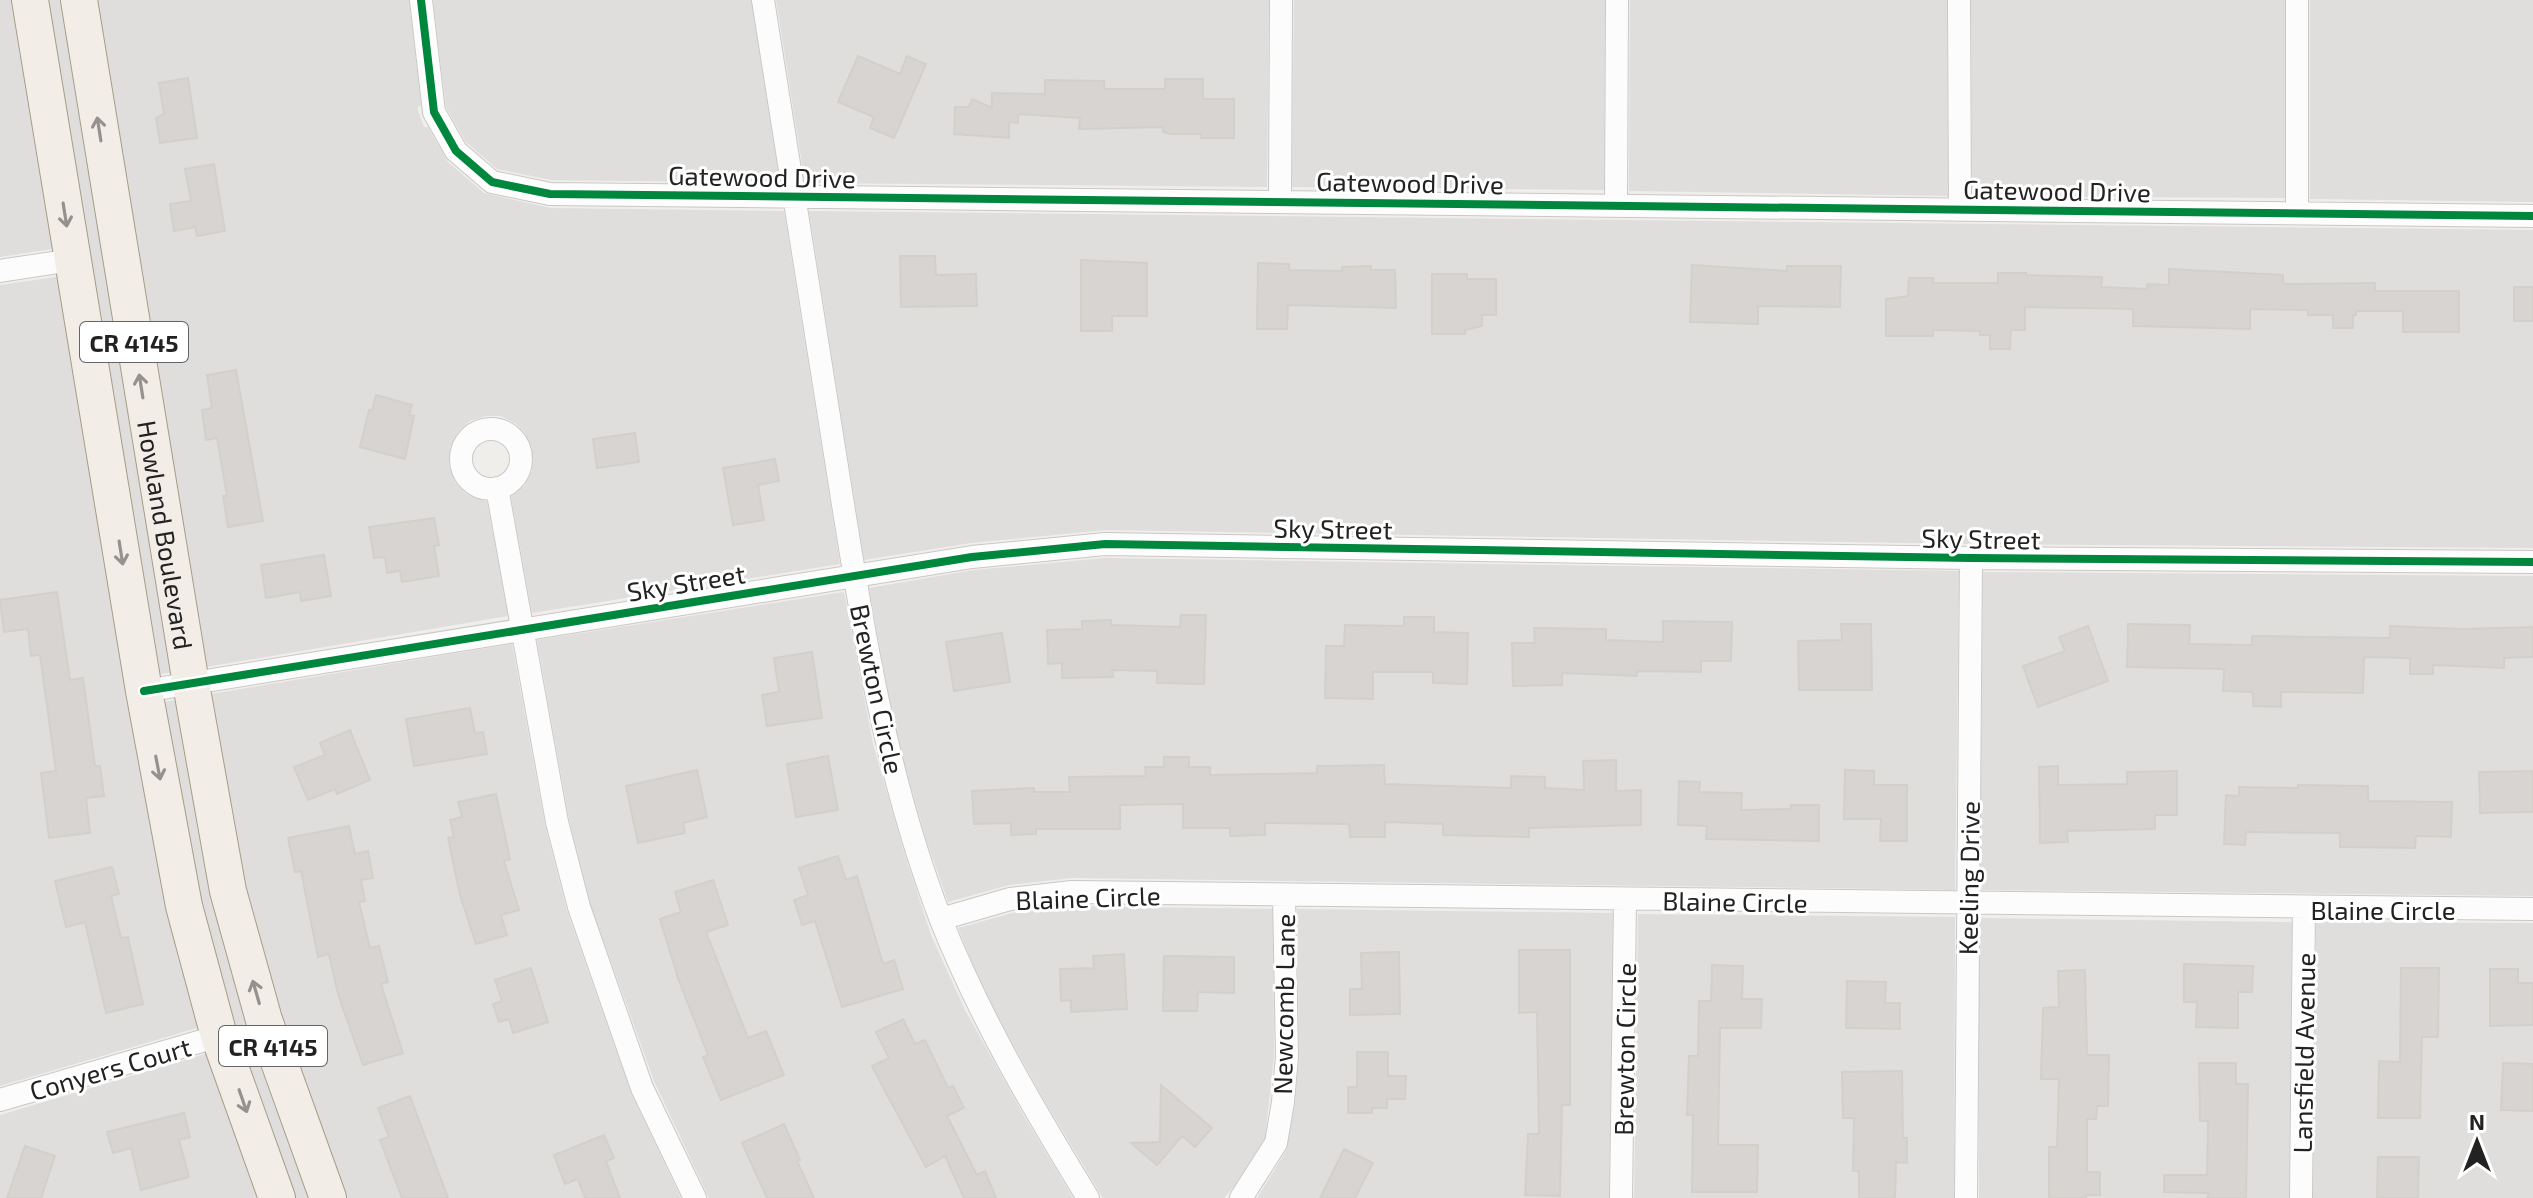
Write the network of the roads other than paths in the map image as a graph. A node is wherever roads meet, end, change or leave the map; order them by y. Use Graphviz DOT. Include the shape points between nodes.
graph roads {
  1 [pos="30,0"];
  2 [pos="79,0"];
  3 [pos="421,0"];
  4 [pos="763,0"];
  5 [pos="1281,0"];
  6 [pos="1617,0"];
  7 [pos="1959,0"];
  8 [pos="2297,0"];
  9 [pos="794,197"];
  10 [pos="1280,201"];
  11 [pos="1616,204"];
  12 [pos="1960,210"];
  13 [pos="2297,213"];
  14 [pos="2533,216"];
  15 [pos="72,260"];
  16 [pos="0,271"];
  17 [pos="497,488"];
  18 [pos="1971,558"];
  19 [pos="2533,562"];
  20 [pos="854,576"];
  21 [pos="522,628"];
  22 [pos="191,684"];
  23 [pos="144,691"];
  24 [pos="1284,895"];
  25 [pos="1625,900"];
  26 [pos="1967,904"];
  27 [pos="2304,908"];
  28 [pos="2533,909"];
  29 [pos="941,919"];
  30 [pos="219,1036"];
  31 [pos="0,1100"];
  32 [pos="277,1198"];
  33 [pos="328,1198"];
  34 [pos="695,1198"];
  35 [pos="1088,1198"];
  36 [pos="1241,1198"];
  37 [pos="1621,1198"];
  38 [pos="1966,1198"];
  39 [pos="2301,1198"];
  1 -- 15 [label="main road, Howland Boulevard / CR 4145, one-way"];
  22 -- 2 [label="main road, Howland Boulevard / CR 4145, one-way"];
  3 -- 9 [label="street, Gatewood Drive" via="434,112 456,151 492,182 550,194"];
  4 -- 9 [label="street, Brewton Circle"];
  5 -- 10 [label="street"];
  6 -- 11 [label="street"];
  7 -- 12 [label="street"];
  8 -- 13 [label="street"];
  9 -- 10 [label="street, Gatewood Drive"];
  9 -- 20 [label="street, Brewton Circle"];
  10 -- 11 [label="street, Gatewood Drive"];
  11 -- 12 [label="street, Gatewood Drive"];
  12 -- 13 [label="street, Gatewood Drive"];
  13 -- 14 [label="street, Gatewood Drive"];
  15 -- 16 [label="street"];
  15 -- 23 [label="main road, Howland Boulevard / CR 4145, one-way"];
  17 -- 21 [label="street"];
  18 -- 19 [label="street, Sky Street"];
  18 -- 20 [label="street, Sky Street" via="1105,544"];
  18 -- 26 [label="street, Keeling Drive"];
  20 -- 21 [label="street, Sky Street"];
  20 -- 29 [label="street, Brewton Circle" via="884,739"];
  21 -- 22 [label="street, Sky Street"];
  21 -- 34 [label="street" via="557,822 579,907 642,1088"];
  22 -- 23 [label="street, Sky Street"];
  33 -- 22 [label="main road, Howland Boulevard / CR 4145, one-way" via="264,1020 228,891"];
  23 -- 30 [label="main road, Howland Boulevard / CR 4145, one-way" via="184,906"];
  24 -- 25 [label="street, Blaine Circle"];
  24 -- 29 [label="street, Blaine Circle" via="1072,892 1010,899"];
  24 -- 36 [label="street, Newcomb Lane" via="1283,1102 1276,1143"];
  25 -- 26 [label="street, Blaine Circle"];
  25 -- 37 [label="street, Brewton Circle"];
  26 -- 27 [label="street, Blaine Circle"];
  26 -- 38 [label="street, Keeling Drive"];
  27 -- 28 [label="street, Blaine Circle"];
  27 -- 39 [label="street, Lansfield Avenue"];
  29 -- 35 [label="street, Brewton Circle" via="975,1000"];
  30 -- 31 [label="street, Conyers Court"];
  30 -- 32 [label="main road, Howland Boulevard / CR 4145, one-way"];
}
